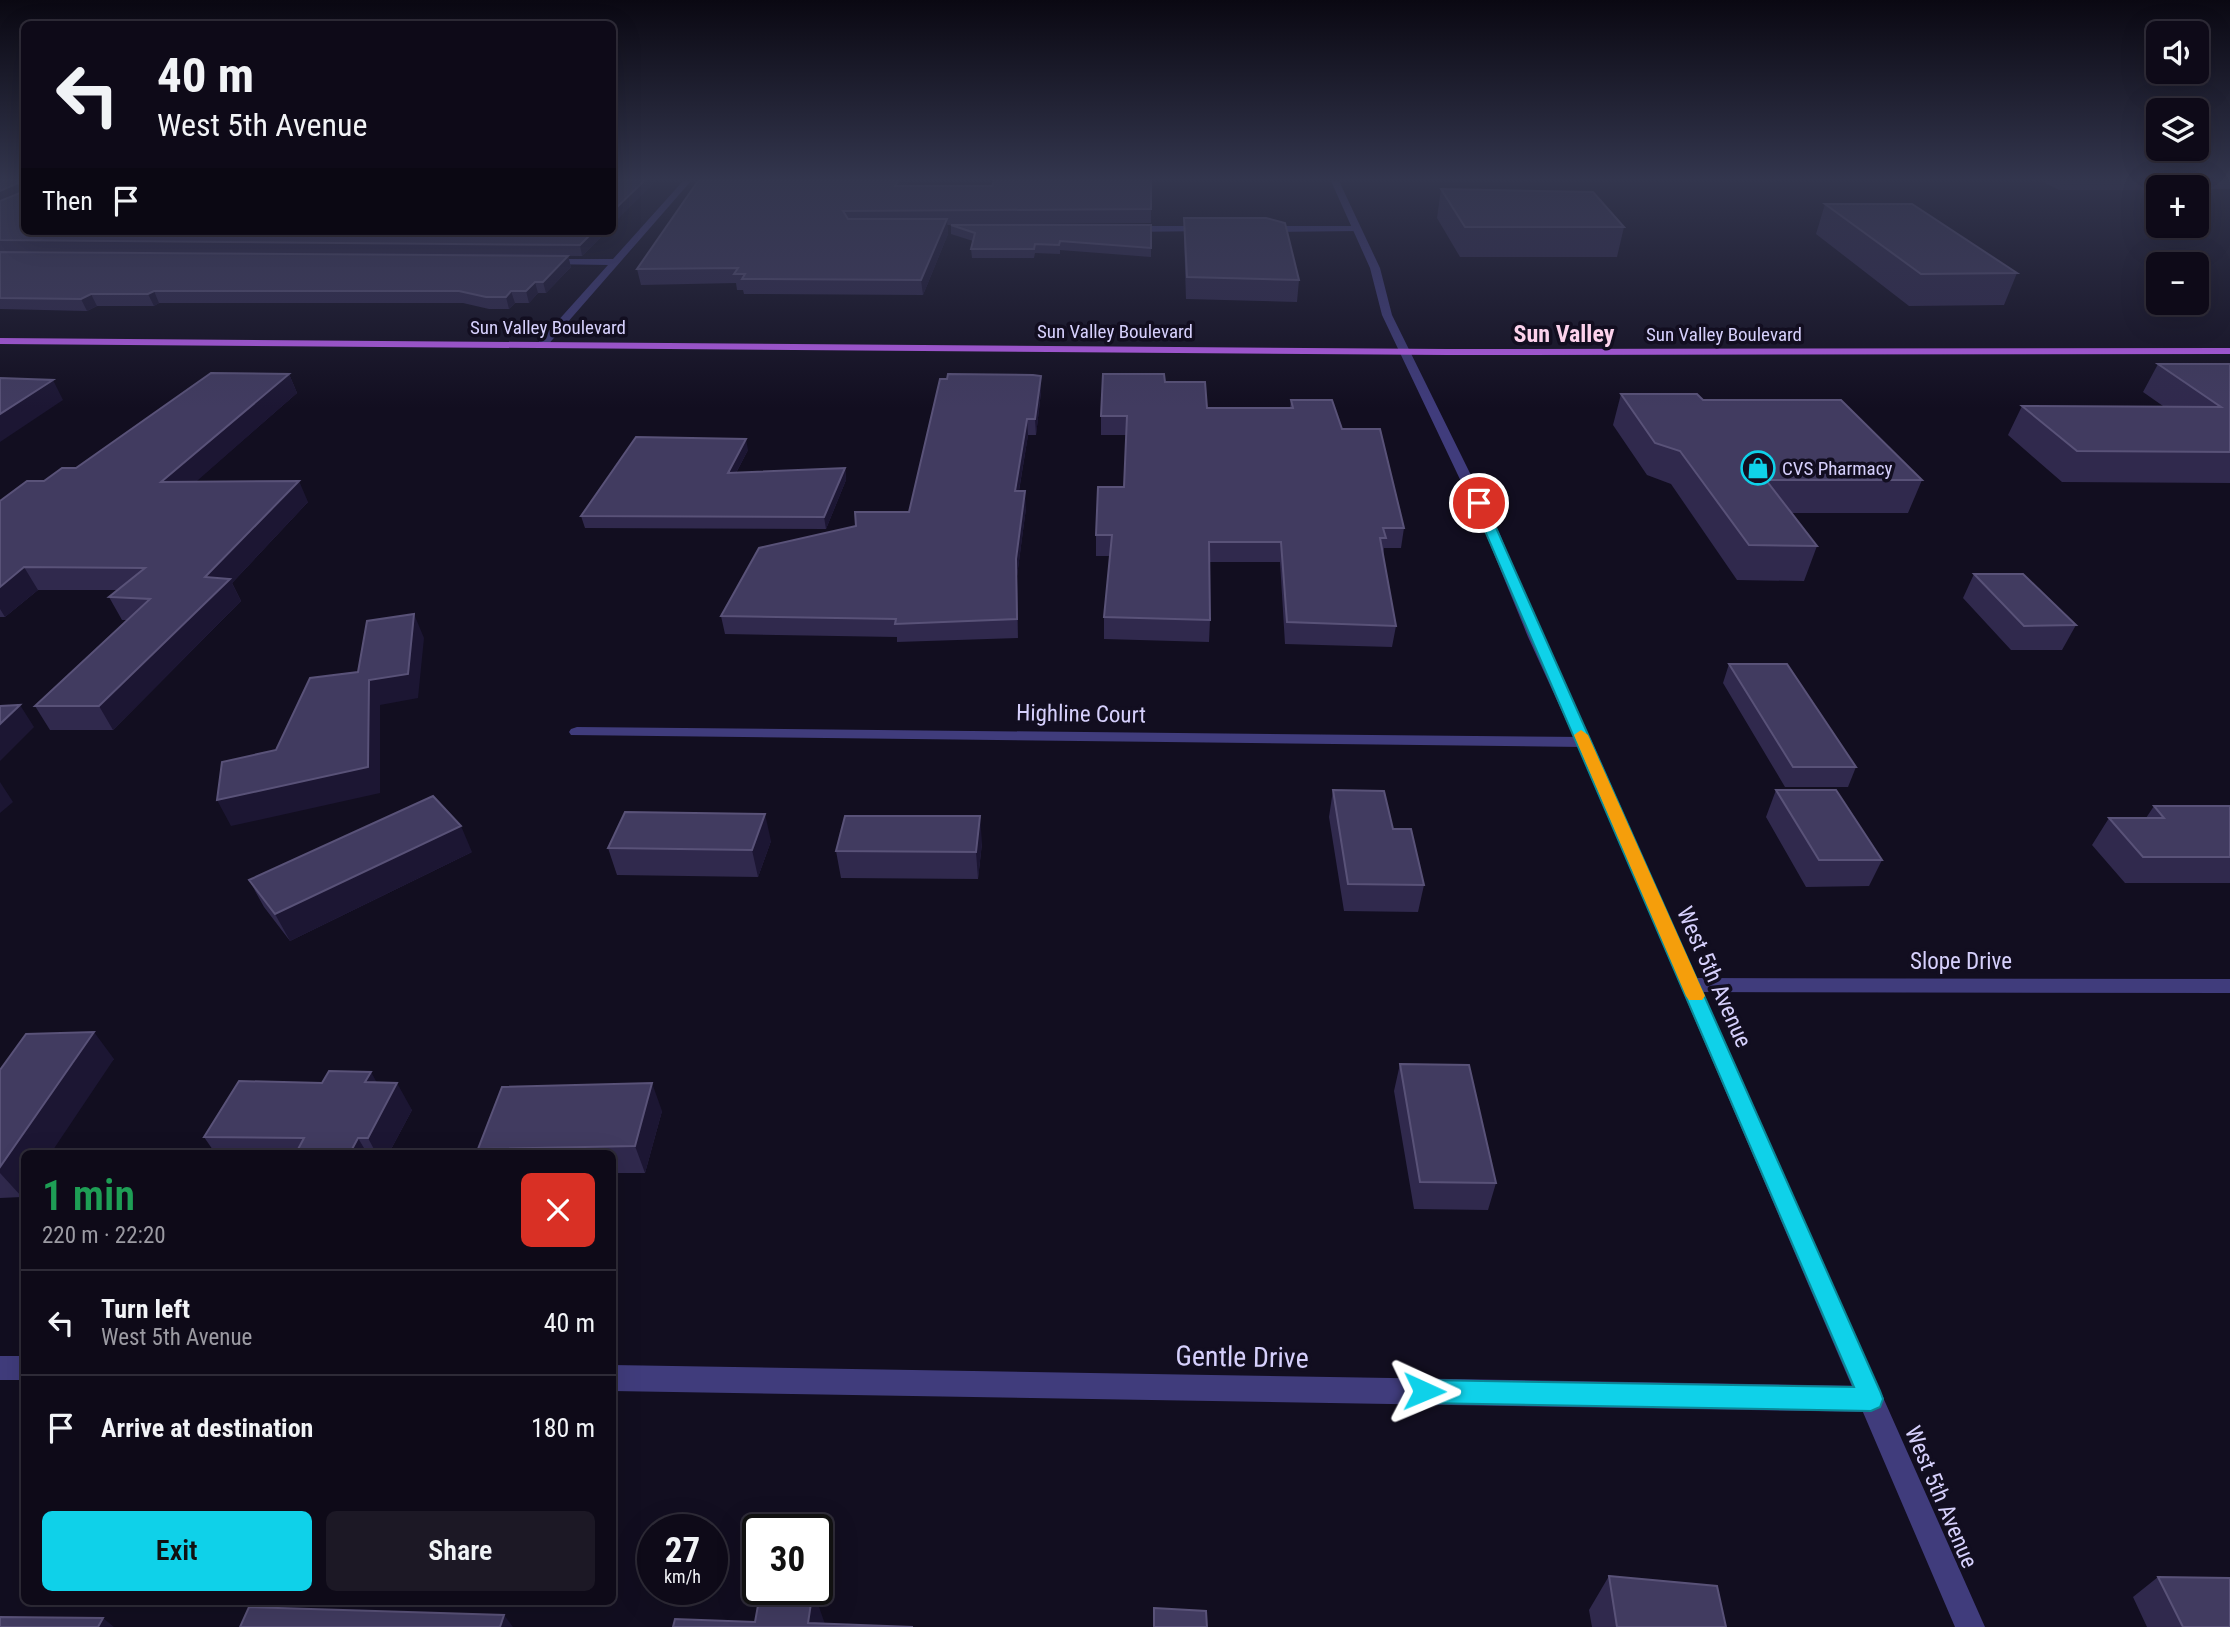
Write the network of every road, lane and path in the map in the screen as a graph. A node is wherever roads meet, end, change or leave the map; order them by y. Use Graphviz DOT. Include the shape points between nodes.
graph roads {
  1 [pos="621,257"];
  2 [pos="1370,257"];
  3 [pos="535,261"];
  4 [pos="617,262"];
  5 [pos="0,341"];
  6 [pos="542,345"];
  7 [pos="1404,351"];
  8 [pos="2230,351"];
  9 [pos="577,732"];
  10 [pos="1584,742"];
  11 [pos="1691,985"];
  12 [pos="2230,986"];
  13 [pos="0,1368"];
  14 [pos="21,1368"];
  15 [pos="616,1378"];
  16 [pos="1871,1399"];
  17 [pos="1970,1627"];
  1 -- 4 [label="street"];
  2 -- 7 [label="street, West 5th Avenue" via="1387,315"];
  3 -- 4 [label="street"];
  4 -- 6 [label="street"];
  5 -- 6 [label="main road, Sun Valley Boulevard"];
  6 -- 7 [label="main road, Sun Valley Boulevard"];
  7 -- 8 [label="main road, Sun Valley Boulevard"];
  7 -- 10 [label="street, West 5th Avenue" via="1488,523"];
  9 -- 10 [label="street, Highline Court"];
  10 -- 11 [label="street, West 5th Avenue"];
  11 -- 12 [label="street, Slope Drive"];
  11 -- 16 [label="street, West 5th Avenue"];
  13 -- 14 [label="street"];
  15 -- 16 [label="street, Gentle Drive"];
  16 -- 17 [label="street, West 5th Avenue"];
}
